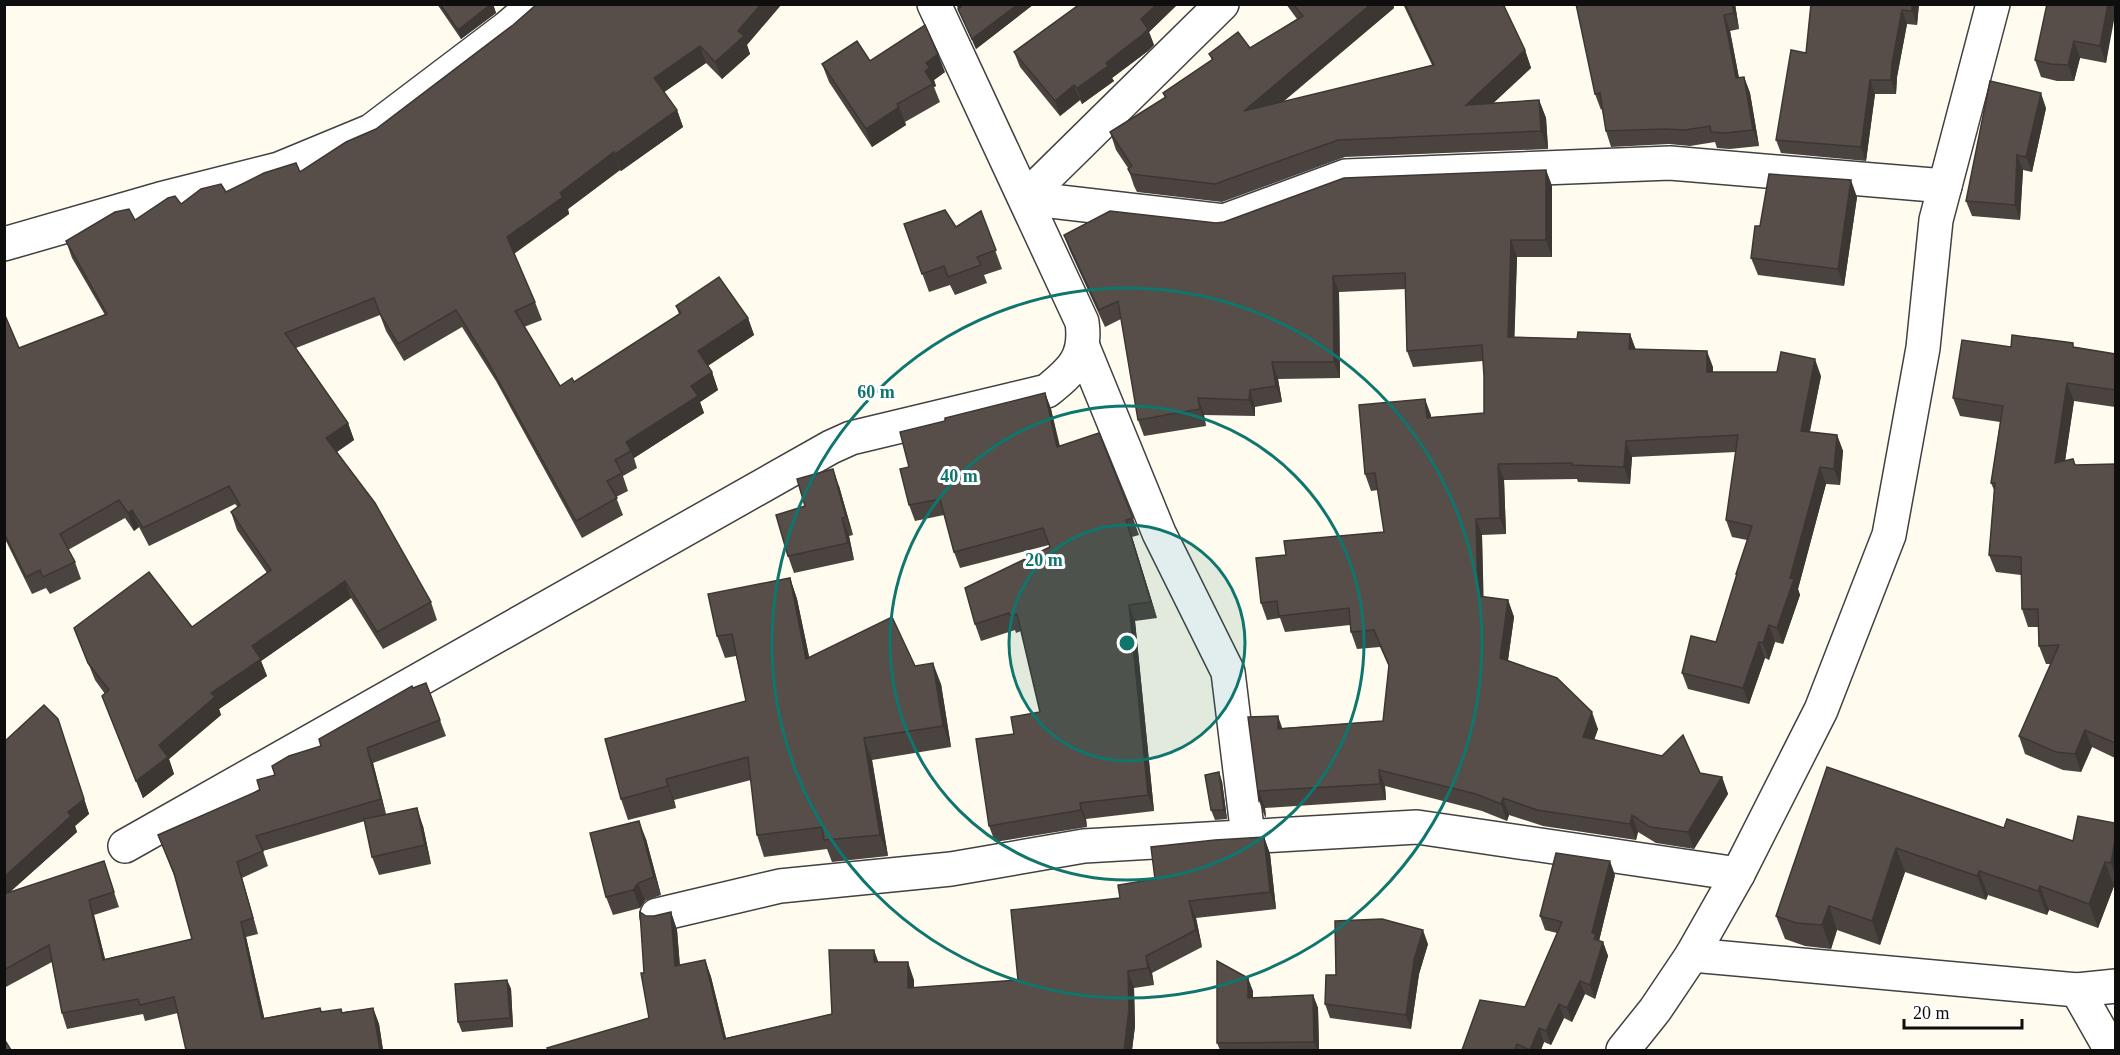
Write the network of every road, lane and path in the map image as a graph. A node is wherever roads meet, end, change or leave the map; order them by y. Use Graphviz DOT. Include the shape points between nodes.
graph roads {
  1 [pos="535,4"];
  2 [pos="934,4"];
  3 [pos="1222,4"];
  4 [pos="1993,4"];
  5 [pos="1945,186"];
  6 [pos="1025,198"];
  7 [pos="4,244"];
  8 [pos="1083,346"];
  9 [pos="1248,836"];
  10 [pos="125,846"];
  11 [pos="1738,874"];
  12 [pos="657,915"];
  13 [pos="1692,956"];
  14 [pos="2115,986"];
  15 [pos="2077,990"];
  16 [pos="1623,1050"];
  17 [pos="2109,1050"];
  1 -- 7 [label="street" via="371,131 279,169"];
  2 -- 6 [label="street"];
  3 -- 6 [label="street"];
  4 -- 5 [label="street"];
  5 -- 6 [label="street" via="1670,163 1346,176 1224,220"];
  5 -- 11 [label="street" via="1936,220 1923,348 1889,535 1821,711"];
  6 -- 8 [label="street" via="1082,322"];
  8 -- 9 [label="street" via="1159,533 1228,672"];
  8 -- 10 [label="street" via="1079,362 1047,391 851,438 831,447"];
  9 -- 11 [label="street" via="1417,827"];
  9 -- 12 [label="street" via="1084,846 951,869 780,886"];
  11 -- 13 [label="street"];
  13 -- 15 [label="street"];
  13 -- 16 [label="street"];
  14 -- 15 [label="street"];
  15 -- 17 [label="street"];
}
